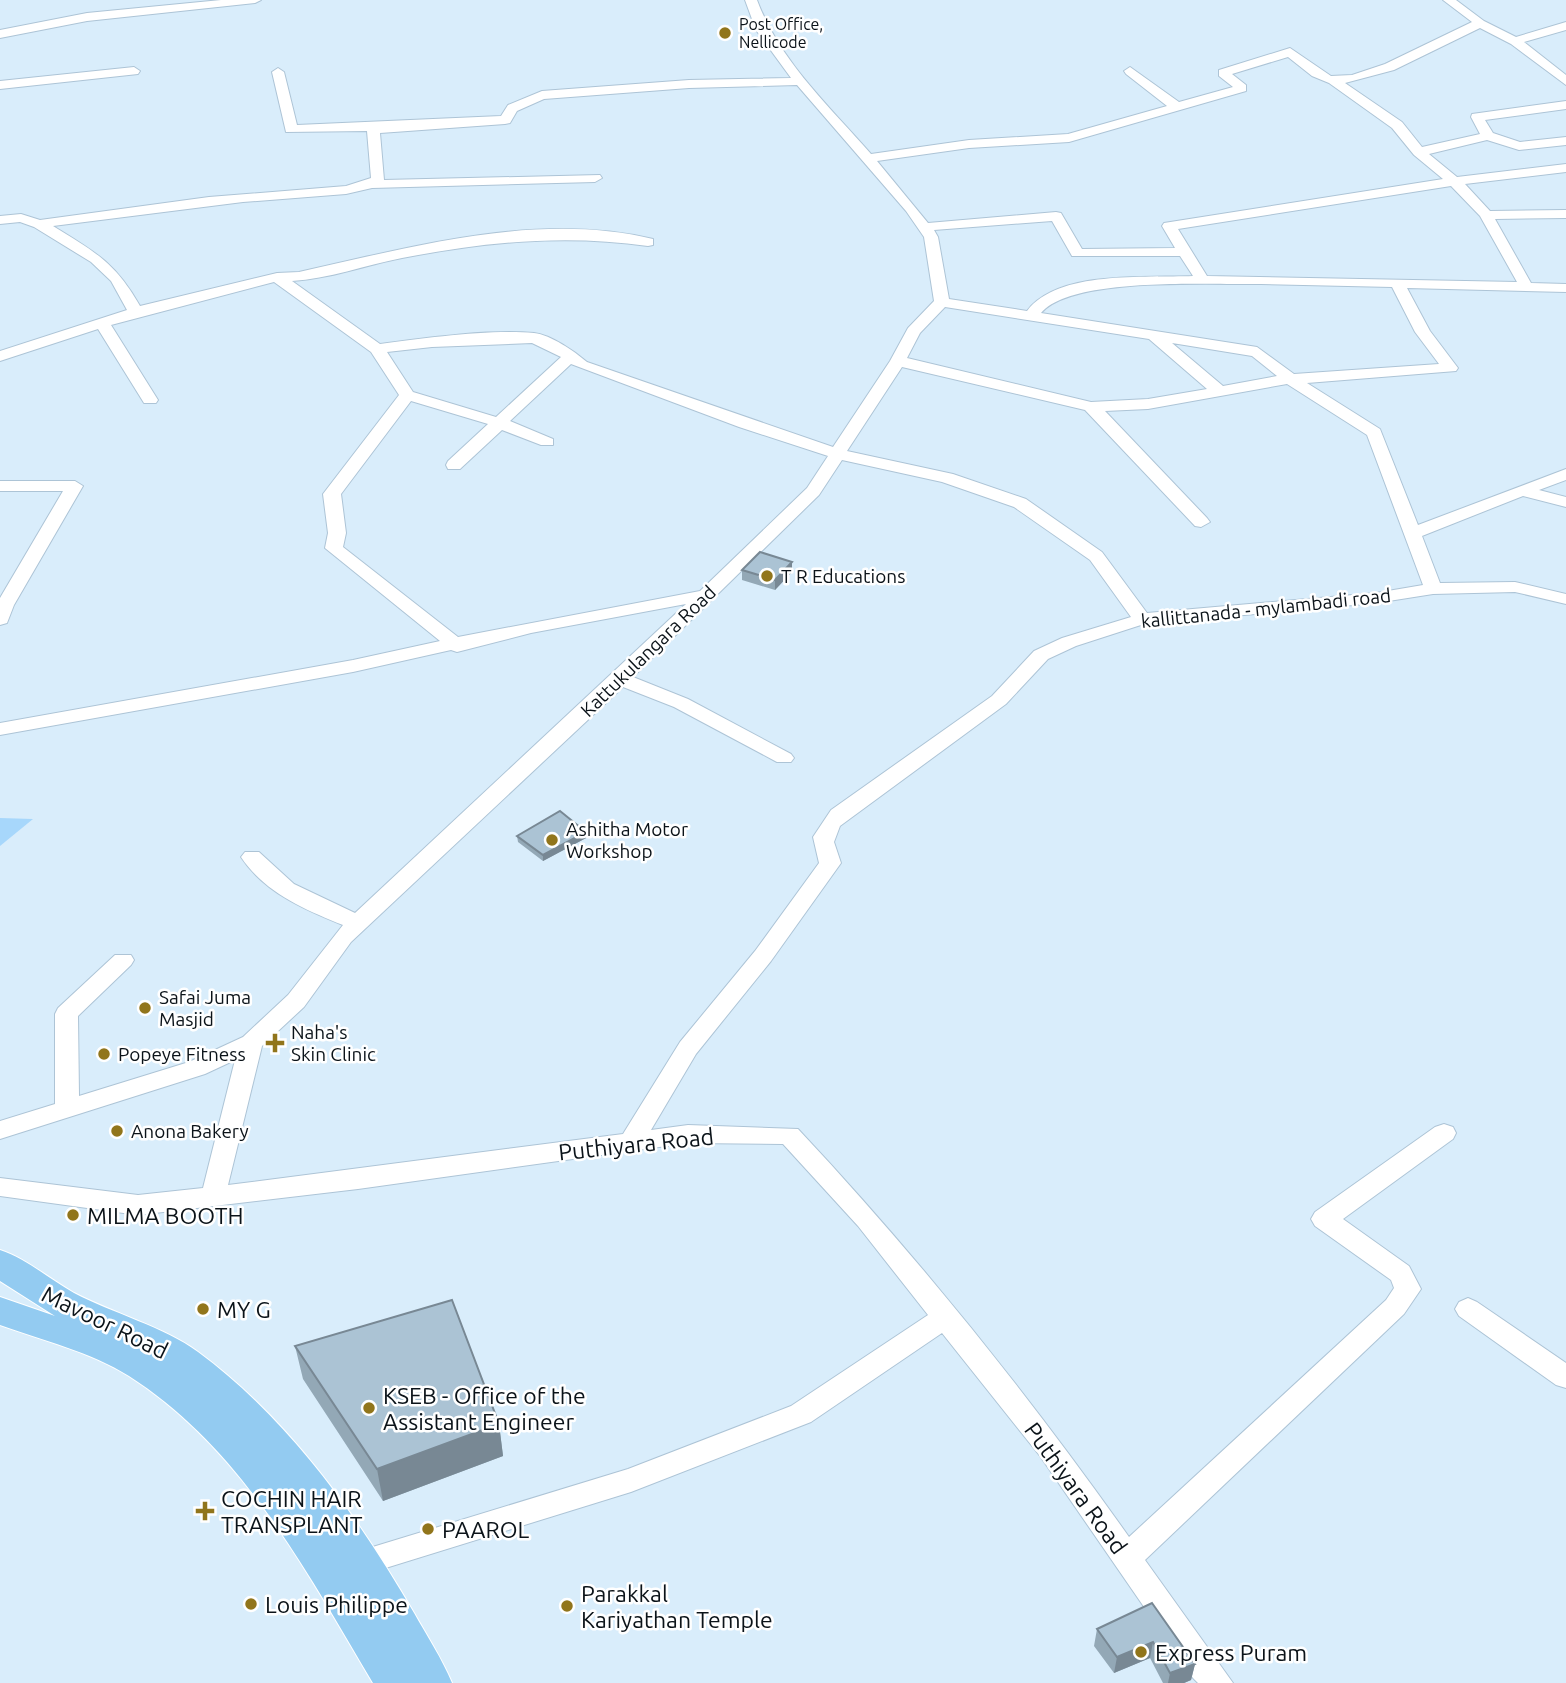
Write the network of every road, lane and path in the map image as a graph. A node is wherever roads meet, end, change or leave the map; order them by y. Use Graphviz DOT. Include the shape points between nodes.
graph roads {
  1 [pos="255,0"];
  2 [pos="751,0"];
  3 [pos="1450,0"];
  4 [pos="232,1"];
  5 [pos="1480,23"];
  6 [pos="1566,26"];
  7 [pos="0,34"];
  8 [pos="1515,41"];
  9 [pos="134,71"];
  10 [pos="1130,71"];
  11 [pos="278,72"];
  12 [pos="1333,80"];
  13 [pos="801,81"];
  14 [pos="1566,81"];
  15 [pos="0,85"];
  16 [pos="1566,104"];
  17 [pos="1177,107"];
  18 [pos="381,127"];
  19 [pos="1488,136"];
  20 [pos="1566,141"];
  21 [pos="1419,152"];
  22 [pos="869,158"];
  23 [pos="1566,168"];
  24 [pos="595,178"];
  25 [pos="1454,182"];
  26 [pos="372,184"];
  27 [pos="1566,214"];
  28 [pos="1486,215"];
  29 [pos="0,220"];
  30 [pos="39,224"];
  31 [pos="925,227"];
  32 [pos="648,242"];
  33 [pos="1185,252"];
  34 [pos="277,277"];
  35 [pos="1202,280"];
  36 [pos="1398,285"];
  37 [pos="1527,288"];
  38 [pos="1566,288"];
  39 [pos="942,302"];
  40 [pos="136,312"];
  41 [pos="1031,316"];
  42 [pos="102,323"];
  43 [pos="1153,336"];
  44 [pos="377,348"];
  45 [pos="0,356"];
  46 [pos="571,356"];
  47 [pos="898,361"];
  48 [pos="1290,379"];
  49 [pos="1220,391"];
  50 [pos="407,395"];
  51 [pos="150,400"];
  52 [pos="1091,407"];
  53 [pos="498,422"];
  54 [pos="547,442"];
  55 [pos="838,454"];
  56 [pos="454,465"];
  57 [pos="1566,474"];
  58 [pos="0,486"];
  59 [pos="1522,491"];
  60 [pos="1566,502"];
  61 [pos="1201,523"];
  62 [pos="1413,533"];
  63 [pos="1433,589"];
  64 [pos="708,595"];
  65 [pos="1566,599"];
  66 [pos="0,619"];
  67 [pos="1142,619"];
  68 [pos="457,646"];
  69 [pos="620,679"];
  70 [pos="0,729"];
  71 [pos="784,758"];
  72 [pos="252,857"];
  73 [pos="358,923"];
  74 [pos="123,960"];
  75 [pos="251,1043"];
  76 [pos="67,1109"];
  77 [pos="0,1130"];
  78 [pos="1444,1133"];
  79 [pos="631,1142"];
  80 [pos="0,1187"];
  81 [pos="213,1197"];
  82 [pos="0,1265"];
  83 [pos="1468,1309"];
  84 [pos="0,1311"];
  85 [pos="945,1317"];
  86 [pos="1566,1377"];
  87 [pos="1127,1558"];
  88 [pos="363,1562"];
  89 [pos="395,1683"];
  90 [pos="432,1683"];
  91 [pos="1218,1683"];
  1 -- 4 [label="street"];
  2 -- 13 [label="street" via="762,30"];
  3 -- 5 [label="street"];
  4 -- 7 [label="street" via="87,17"];
  5 -- 8 [label="street"];
  5 -- 12 [label="street" via="1385,69"];
  6 -- 8 [label="street"];
  8 -- 14 [label="street"];
  9 -- 15 [label="street"];
  10 -- 17 [label="street"];
  11 -- 18 [label="street" via="291,129"];
  12 -- 17 [label="street" via="1310,70 1290,52 1223,73 1242,89"];
  12 -- 21 [label="street" via="1397,125"];
  13 -- 18 [label="street" via="542,95 513,108 505,120"];
  13 -- 22 [label="street"];
  16 -- 19 [label="street" via="1477,117"];
  17 -- 22 [label="street" via="1069,138 969,144"];
  18 -- 26 [label="street" via="373,131 378,178"];
  19 -- 20 [label="street" via="1519,146"];
  19 -- 21 [label="street"];
  21 -- 25 [label="street"];
  22 -- 31 [label="street"];
  23 -- 25 [label="street"];
  24 -- 26 [label="street"];
  25 -- 28 [label="street"];
  25 -- 33 [label="street" via="1169,226"];
  26 -- 30 [label="street" via="239,196"];
  27 -- 28 [label="street"];
  28 -- 37 [label="street"];
  29 -- 30 [label="street" via="21,218"];
  30 -- 40 [label="street" via="96,259 117,279"];
  31 -- 33 [label="street" via="1056,216 1077,253"];
  31 -- 39 [label="street" via="931,237"];
  32 -- 34 [label="street" via="582,234 530,235"];
  33 -- 35 [label="street"];
  34 -- 40 [label="street"];
  34 -- 44 [label="street"];
  35 -- 36 [label="street"];
  35 -- 41 [label="street" via="1068,291 1038,305"];
  36 -- 37 [label="street"];
  36 -- 48 [label="street" via="1423,332 1450,368"];
  37 -- 38 [label="street"];
  39 -- 41 [label="street"];
  39 -- 47 [label="street, Kattukulangara Road" via="913,331"];
  40 -- 42 [label="street"];
  41 -- 43 [label="street"];
  42 -- 45 [label="street"];
  42 -- 51 [label="street"];
  43 -- 48 [label="street" via="1257,352"];
  43 -- 49 [label="street"];
  44 -- 46 [label="street" via="534,338"];
  44 -- 50 [label="street"];
  46 -- 53 [label="street"];
  46 -- 55 [label="street" via="580,365"];
  47 -- 52 [label="street"];
  47 -- 55 [label="street, Kattukulangara Road"];
  48 -- 49 [label="street"];
  48 -- 62 [label="street" via="1374,432"];
  49 -- 52 [label="street" via="1149,404"];
  50 -- 53 [label="street"];
  50 -- 68 [label="street" via="332,494 337,533 334,548"];
  52 -- 61 [label="street" via="1114,426"];
  53 -- 54 [label="street"];
  53 -- 56 [label="street"];
  55 -- 64 [label="street, Kattukulangara Road" via="813,491"];
  55 -- 67 [label="street" via="947,478 1020,503 1096,556"];
  57 -- 59 [label="street"];
  58 -- 66 [label="street" via="75,486"];
  59 -- 60 [label="street"];
  59 -- 62 [label="street"];
  62 -- 63 [label="street"];
  63 -- 65 [label="street, kallittanada - mylambadi road" via="1515,587"];
  63 -- 67 [label="street, kallittanada - mylambadi road"];
  64 -- 68 [label="street" via="531,627"];
  64 -- 69 [label="street, Kattukulangara Road"];
  67 -- 79 [label="street, kallittanada - mylambadi road" via="1041,655 999,700 838,815 823,832 821,844 830,863 688,1048"];
  68 -- 70 [label="street"];
  69 -- 71 [label="street" via="681,703"];
  69 -- 73 [label="street, Kattukulangara Road"];
  72 -- 73 [label="street" via="264,873 309,902"];
  73 -- 75 [label="street, Kattukulangara Road" via="296,1001"];
  74 -- 76 [label="street" via="66,1014"];
  75 -- 76 [label="street, Kattukulangara Road" via="197,1068"];
  75 -- 81 [label="street"];
  76 -- 77 [label="street, Kattukulangara Road"];
  78 -- 87 [label="street" via="1324,1219 1400,1273 1408,1289"];
  79 -- 81 [label="street, Puthiyara Road"];
  79 -- 85 [label="street, Puthiyara Road" via="688,1134 789,1135 867,1219"];
  80 -- 81 [label="street, Puthiyara Road" via="138,1205"];
  82 -- 88 [label="main road, Mavoor Road" via="60,1302 161,1347 186,1363 254,1425"];
  83 -- 86 [label="street"];
  84 -- 89 [label="main road, Mavoor Road" via="141,1365 230,1440 300,1525"];
  85 -- 87 [label="street, Puthiyara Road" via="1050,1448"];
  85 -- 88 [label="street" via="801,1414 631,1480"];
  87 -- 91 [label="street, Puthiyara Road"];
  88 -- 90 [label="main road, Mavoor Road"];
}
